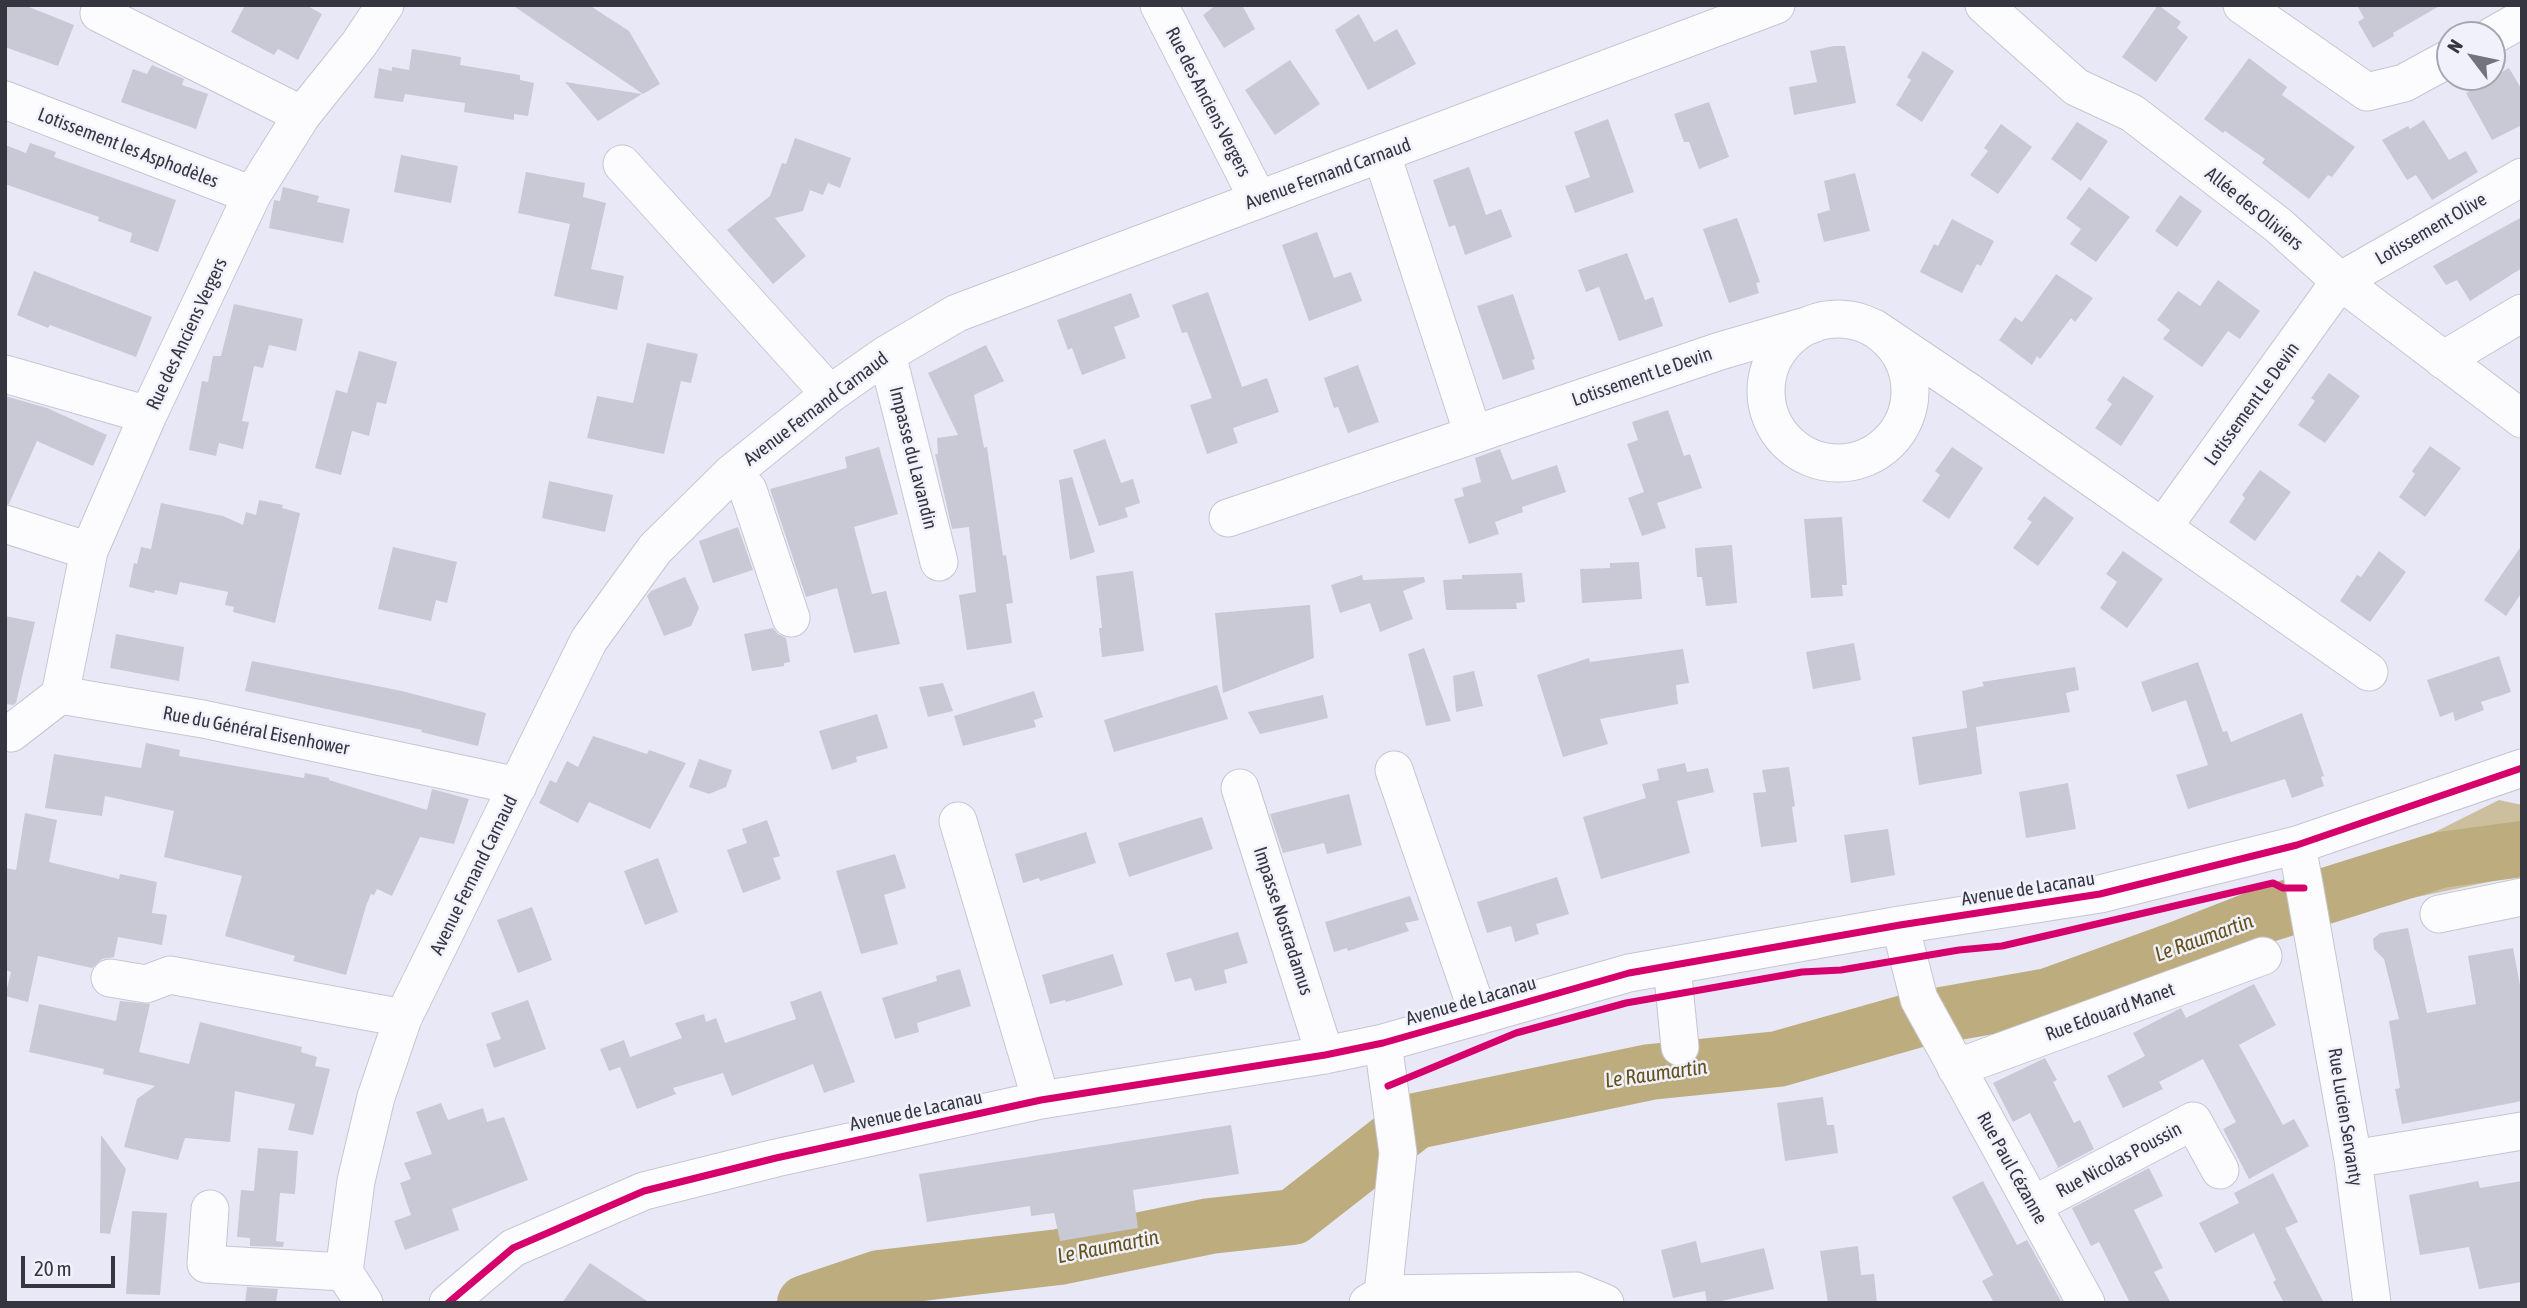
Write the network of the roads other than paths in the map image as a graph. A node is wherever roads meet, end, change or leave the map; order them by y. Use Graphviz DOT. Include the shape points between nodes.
graph roads {
  1 [pos="386,5"];
  2 [pos="1159,5"];
  3 [pos="1776,5"];
  4 [pos="1984,5"];
  5 [pos="2242,5"];
  6 [pos="99,13"];
  7 [pos="2522,19"];
  8 [pos="2506,28"];
  9 [pos="2436,66"];
  10 [pos="5,100"];
  11 [pos="302,116"];
  12 [pos="1382,155"];
  13 [pos="622,164"];
  14 [pos="2522,177"];
  15 [pos="252,195"];
  16 [pos="1258,200"];
  17 [pos="2340,281"];
  18 [pos="2522,313"];
  19 [pos="1813,324"];
  20 [pos="1874,328"];
  21 [pos="887,354"];
  22 [pos="2443,360"];
  23 [pos="5,374"];
  24 [pos="830,394"];
  25 [pos="148,415"];
  26 [pos="2522,419"];
  27 [pos="1473,434"];
  28 [pos="732,473"];
  29 [pos="1228,518"];
  30 [pos="5,524"];
  31 [pos="2163,527"];
  32 [pos="89,551"];
  33 [pos="939,562"];
  34 [pos="791,618"];
  35 [pos="2369,672"];
  36 [pos="60,695"];
  37 [pos="5,732"];
  38 [pos="2522,768"];
  39 [pos="1394,770"];
  40 [pos="518,786"];
  41 [pos="1240,789"];
  42 [pos="958,821"];
  43 [pos="2297,845"];
  44 [pos="2522,897"];
  45 [pos="2439,914"];
  46 [pos="1900,925"];
  47 [pos="2263,956"];
  48 [pos="1672,966"];
  49 [pos="110,978"];
  50 [pos="1479,1016"];
  51 [pos="403,1017"];
  52 [pos="1383,1043"];
  53 [pos="1680,1046"];
  54 [pos="1325,1055"];
  55 [pos="1956,1068"];
  56 [pos="1041,1100"];
  57 [pos="2522,1131"];
  58 [pos="2353,1160"];
  59 [pos="2220,1170"];
  60 [pos="2033,1205"];
  61 [pos="210,1209"];
  62 [pos="344,1272"];
  63 [pos="1375,1298"];
  64 [pos="364,1303"];
  65 [pos="448,1303"];
  66 [pos="1605,1303"];
  67 [pos="2086,1303"];
  68 [pos="2372,1303"];
  1 -- 11 [label="street, Rue des Anciens Vergers"];
  2 -- 16 [label="street, Rue des Anciens Vergers"];
  3 -- 12 [label="street, Avenue Fernand Carnaud"];
  4 -- 17 [label="street, Allée des Oliviers" via="2076,87 2132,113 2278,225"];
  5 -- 9 [label="street" via="2367,92 2404,83"];
  6 -- 11 [label="street"];
  7 -- 8 [label="street"];
  10 -- 15 [label="street, Lotissement les Asphodèles"];
  11 -- 15 [label="street, Rue des Anciens Vergers"];
  12 -- 16 [label="street, Avenue Fernand Carnaud"];
  12 -- 27 [label="street"];
  13 -- 24 [label="street"];
  14 -- 17 [label="street, Lotissement Olive"];
  15 -- 25 [label="street, Rue des Anciens Vergers"];
  16 -- 21 [label="street, Avenue Fernand Carnaud" via="957,313"];
  17 -- 22 [label="street, Allée des Oliviers"];
  17 -- 31 [label="street, Lotissement Le Devin"];
  18 -- 22 [label="street"];
  19 -- 20 [label="street" via="1837,319"];
  19 -- 20 [label="street" via="1789,338 1774,358 1767,383 1768,406 1777,429 1794,449 1835,464 1860,460 1881,449 1898,431 1909,408 1906,365 1893,344"];
  19 -- 27 [label="street, Lotissement Le Devin"];
  20 -- 31 [label="street"];
  21 -- 24 [label="street, Avenue Fernand Carnaud"];
  21 -- 33 [label="street, Impasse du Lavandin"];
  22 -- 26 [label="street, Allée des Oliviers"];
  23 -- 25 [label="street"];
  24 -- 28 [label="street, Avenue Fernand Carnaud"];
  25 -- 32 [label="street, Rue des Anciens Vergers"];
  27 -- 29 [label="street, Lotissement Le Devin"];
  28 -- 34 [label="street" via="748,490"];
  28 -- 40 [label="street, Avenue Fernand Carnaud" via="655,549 589,640"];
  30 -- 32 [label="street"];
  31 -- 35 [label="street"];
  32 -- 36 [label="street, Rue des Anciens Vergers"];
  36 -- 37 [label="street" via="11,733"];
  36 -- 40 [label="street, Rue du Général Eisenhower" via="203,719"];
  38 -- 43 [label="street, Avenue de Lacanau"];
  39 -- 50 [label="street"];
  40 -- 51 [label="street, Avenue Fernand Carnaud"];
  41 -- 54 [label="street, Impasse Nostradamus"];
  42 -- 56 [label="street"];
  43 -- 46 [label="street, Avenue de Lacanau" via="2100,894"];
  43 -- 58 [label="street, Rue Lucien Servanty"];
  44 -- 45 [label="street"];
  46 -- 48 [label="street, Avenue de Lacanau"];
  46 -- 55 [label="street, Rue Paul Cézanne" via="1919,999"];
  47 -- 55 [label="street, Rue Edouard Manet"];
  48 -- 50 [label="street, Avenue de Lacanau"];
  48 -- 53 [label="street"];
  49 -- 51 [label="street" via="146,984 170,975"];
  50 -- 52 [label="street, Avenue de Lacanau"];
  51 -- 62 [label="street, Avenue Fernand Carnaud" via="376,1097 356,1181"];
  52 -- 54 [label="street, Avenue de Lacanau"];
  52 -- 63 [label="street" via="1396,1138"];
  54 -- 56 [label="street, Avenue de Lacanau"];
  55 -- 60 [label="street, Rue Paul Cézanne"];
  56 -- 65 [label="street, Avenue de Lacanau" via="644,1191 513,1248"];
  57 -- 58 [label="street"];
  58 -- 68 [label="street, Rue Lucien Servanty"];
  59 -- 60 [label="street, Rue Nicolas Poussin" via="2193,1121"];
  60 -- 67 [label="street, Rue Paul Cézanne"];
  61 -- 62 [label="street" via="206,1264"];
  62 -- 64 [label="street"];
  63 -- 66 [label="street" via="1577,1292"];
}
